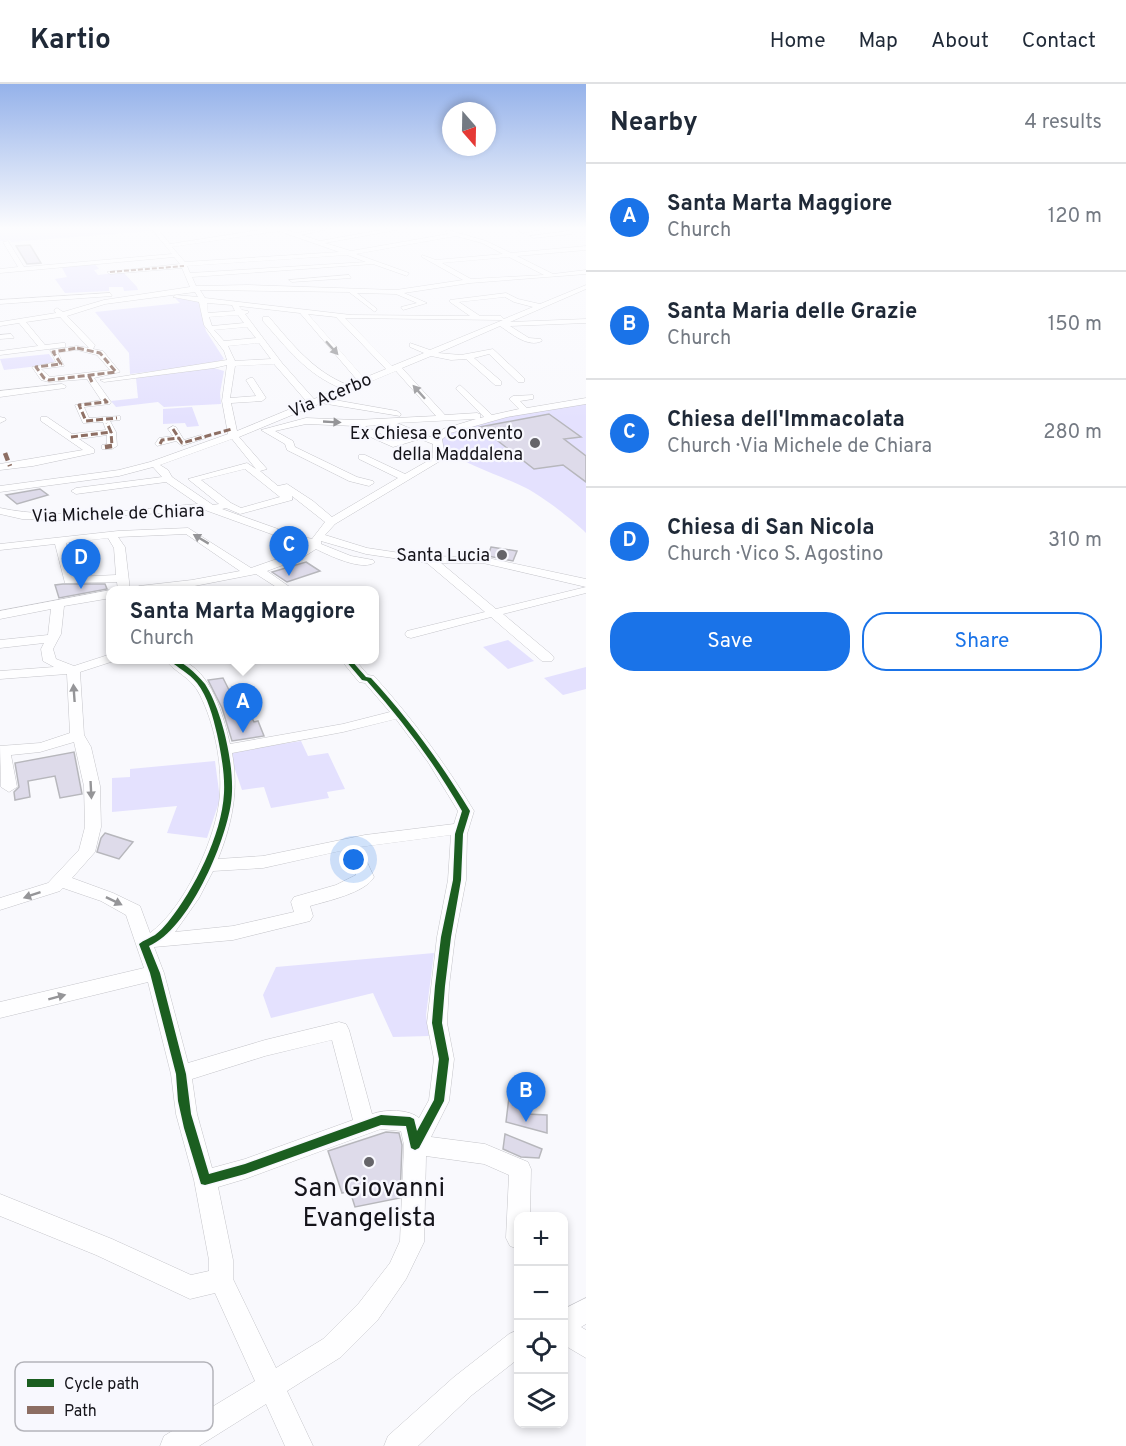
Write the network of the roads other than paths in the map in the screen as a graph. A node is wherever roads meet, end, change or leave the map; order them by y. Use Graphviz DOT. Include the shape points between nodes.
graph roads {
  1 [pos="332,291"];
  2 [pos="170,292"];
  3 [pos="198,292"];
  4 [pos="237,292"];
  5 [pos="274,292"];
  6 [pos="307,292"];
  7 [pos="343,292"];
  8 [pos="351,292"];
  9 [pos="396,292"];
  10 [pos="500,292"];
  11 [pos="573,292"];
  12 [pos="145,295"];
  13 [pos="506,295"];
  14 [pos="50,297"];
  15 [pos="203,300"];
  16 [pos="341,300"];
  17 [pos="0,302"];
  18 [pos="348,306"];
  19 [pos="539,306"];
  20 [pos="239,307"];
  21 [pos="403,308"];
  22 [pos="283,310"];
  23 [pos="375,310"];
  24 [pos="303,313"];
  25 [pos="61,315"];
  26 [pos="204,315"];
  27 [pos="318,315"];
  28 [pos="357,315"];
  29 [pos="339,316"];
  30 [pos="479,318"];
  31 [pos="510,318"];
  32 [pos="266,319"];
  33 [pos="21,321"];
  34 [pos="586,321"];
  35 [pos="0,324"];
  36 [pos="500,324"];
  37 [pos="249,325"];
  38 [pos="436,325"];
  39 [pos="445,327"];
  40 [pos="210,328"];
  41 [pos="557,331"];
  42 [pos="537,332"];
  43 [pos="12,336"];
  44 [pos="0,338"];
  45 [pos="262,340"];
  46 [pos="538,340"];
  47 [pos="65,344"];
  48 [pos="221,344"];
  49 [pos="413,345"];
  50 [pos="0,347"];
  51 [pos="92,347"];
  52 [pos="0,353"];
  53 [pos="428,354"];
  54 [pos="469,358"];
  55 [pos="276,361"];
  56 [pos="231,366"];
  57 [pos="394,369"];
  58 [pos="90,379"];
  59 [pos="250,380"];
  60 [pos="521,380"];
  61 [pos="363,382"];
  62 [pos="498,383"];
  63 [pos="256,388"];
  64 [pos="348,388"];
  65 [pos="460,388"];
  66 [pos="227,392"];
  67 [pos="0,394"];
  68 [pos="530,397"];
  69 [pos="585,399"];
  70 [pos="226,401"];
  71 [pos="317,402"];
  72 [pos="525,411"];
  73 [pos="488,416"];
  74 [pos="117,417"];
  75 [pos="442,417"];
  76 [pos="500,417"];
  77 [pos="423,418"];
  78 [pos="44,419"];
  79 [pos="266,430"];
  80 [pos="232,432"];
  81 [pos="419,436"];
  82 [pos="72,437"];
  83 [pos="161,441"];
  84 [pos="438,443"];
  85 [pos="105,447"];
  86 [pos="5,453"];
  87 [pos="362,457"];
  88 [pos="5,466"];
  89 [pos="158,467"];
  90 [pos="168,478"];
  91 [pos="405,478"];
  92 [pos="369,483"];
  93 [pos="0,489"];
  94 [pos="75,491"];
  95 [pos="226,505"];
  96 [pos="211,509"];
  97 [pos="0,511"];
  98 [pos="22,516"];
  99 [pos="0,519"];
  100 [pos="331,522"];
  101 [pos="112,535"];
  102 [pos="60,540"];
  103 [pos="316,542"];
  104 [pos="0,548"];
  105 [pos="430,559"];
  106 [pos="369,562"];
  107 [pos="254,571"];
  108 [pos="123,584"];
  109 [pos="183,586"];
  110 [pos="280,586"];
  111 [pos="585,588"];
  112 [pos="106,595"];
  113 [pos="60,603"];
  114 [pos="492,613"];
  115 [pos="0,615"];
  116 [pos="411,634"];
  117 [pos="50,639"];
  118 [pos="0,644"];
  119 [pos="547,658"];
  120 [pos="106,660"];
  121 [pos="182,664"];
  122 [pos="351,664"];
  123 [pos="73,670"];
  124 [pos="0,675"];
  125 [pos="399,714"];
  126 [pos="77,735"];
  127 [pos="223,750"];
  128 [pos="2,751"];
  129 [pos="9,787"];
  130 [pos="460,830"];
  131 [pos="350,843"];
  132 [pos="207,865"];
  133 [pos="60,880"];
  134 [pos="0,904"];
  135 [pos="151,941"];
  136 [pos="155,973"];
  137 [pos="0,1010"];
  138 [pos="181,1074"];
  139 [pos="365,1126"];
  140 [pos="415,1145"];
  141 [pos="205,1180"];
  142 [pos="0,1205"];
  143 [pos="519,1212"];
  144 [pos="221,1280"];
  145 [pos="586,1310"];
  146 [pos="568,1321"];
  147 [pos="568,1333"];
  148 [pos="586,1345"];
  149 [pos="514,1347"];
  150 [pos="270,1387"];
  151 [pos="213,1422"];
  152 [pos="198,1431"];
  153 [pos="174,1446"];
  154 [pos="299,1446"];
  155 [pos="398,1446"];
  1 -- 16 [label="street"];
  2 -- 12 [label="street"];
  3 -- 15 [label="street"];
  4 -- 20 [label="street"];
  5 -- 22 [label="street"];
  6 -- 27 [label="street"];
  7 -- 8 [label="street"];
  8 -- 9 [label="street"];
  8 -- 23 [label="street"];
  9 -- 21 [label="street" via="424,303"];
  10 -- 13 [label="street"];
  11 -- 19 [label="street, Via Acerbo"];
  12 -- 14 [label="street"];
  12 -- 15 [label="street"];
  12 -- 25 [label="street"];
  13 -- 19 [label="street"];
  13 -- 30 [label="street" via="452,301"];
  14 -- 17 [label="street"];
  14 -- 25 [label="street"];
  15 -- 20 [label="street"];
  15 -- 26 [label="street"];
  18 -- 28 [label="street"];
  19 -- 31 [label="street, Via Acerbo"];
  20 -- 22 [label="street"];
  20 -- 26 [label="street"];
  20 -- 37 [label="street"];
  22 -- 24 [label="street"];
  24 -- 27 [label="street"];
  24 -- 61 [label="street, one-way"];
  25 -- 33 [label="street"];
  25 -- 51 [label="street"];
  26 -- 40 [label="street"];
  27 -- 29 [label="street"];
  29 -- 30 [label="street"];
  29 -- 57 [label="street"];
  30 -- 31 [label="street"];
  31 -- 36 [label="street, Via Acerbo"];
  32 -- 64 [label="street" via="313,370"];
  33 -- 35 [label="street"];
  33 -- 50 [label="street" via="40,344"];
  34 -- 36 [label="street"];
  36 -- 46 [label="street" via="517,338"];
  36 -- 53 [label="street, Via Acerbo" via="468,333"];
  37 -- 40 [label="street"];
  37 -- 45 [label="street"];
  38 -- 39 [label="street"];
  40 -- 48 [label="street"];
  41 -- 42 [label="street"];
  43 -- 44 [label="street"];
  45 -- 48 [label="street"];
  45 -- 55 [label="street"];
  47 -- 52 [label="street"];
  48 -- 56 [label="street" via="228,352"];
  49 -- 53 [label="street"];
  53 -- 54 [label="street, Via Acerbo"];
  53 -- 57 [label="street, Via Acerbo"];
  54 -- 60 [label="street, Via Acerbo" via="490,351"];
  54 -- 62 [label="street"];
  55 -- 56 [label="street"];
  55 -- 71 [label="street"];
  56 -- 58 [label="street"];
  56 -- 66 [label="street"];
  57 -- 61 [label="street, Via Acerbo"];
  75 -- 57 [label="street, one-way"];
  58 -- 58 [label="street" via="116,372 100,353 77,348 53,352 61,364 36,367 49,380"];
  58 -- 67 [label="street"];
  58 -- 74 [label="street" via="107,402 79,405 86,421"];
  59 -- 63 [label="street"];
  61 -- 64 [label="street, Via Acerbo"];
  63 -- 66 [label="street"];
  63 -- 70 [label="street" via="262,398"];
  64 -- 71 [label="street, Via Acerbo"];
  65 -- 73 [label="street"];
  66 -- 70 [label="street"];
  68 -- 72 [label="street" via="513,399"];
  69 -- 72 [label="street"];
  70 -- 80 [label="street"];
  71 -- 77 [label="street"];
  71 -- 80 [label="street, Via Acerbo"];
  72 -- 76 [label="street"];
  73 -- 75 [label="street"];
  73 -- 76 [label="street"];
  75 -- 77 [label="street"];
  76 -- 84 [label="street" via="451,429 438,436"];
  79 -- 77 [label="street, one-way" via="306,421 356,423"];
  78 -- 82 [label="street"];
  79 -- 80 [label="street"];
  79 -- 92 [label="street" via="290,443 290,448"];
  80 -- 83 [label="street" via="182,443 176,434"];
  80 -- 93 [label="street" via="130,471"];
  80 -- 100 [label="street" via="249,456 276,482"];
  81 -- 81 [label="street" via="386,422 360,424 362,430 393,444"];
  81 -- 84 [label="street"];
  82 -- 85 [label="street" via="109,427 112,446"];
  82 -- 88 [label="street" via="90,451"];
  84 -- 91 [label="street" via="437,459"];
  86 -- 88 [label="street"];
  87 -- 91 [label="street"];
  89 -- 90 [label="street"];
  90 -- 94 [label="street" via="135,479"];
  90 -- 96 [label="street"];
  91 -- 100 [label="street"];
  95 -- 95 [label="street" via="193,479 247,466 288,498 240,512"];
  95 -- 96 [label="street"];
  96 -- 98 [label="street, Via Michele de Chiara" via="142,510 58,518"];
  96 -- 103 [label="street, Via Michele de Chiara" via="289,537"];
  97 -- 98 [label="street"];
  98 -- 99 [label="street"];
  100 -- 103 [label="street"];
  101 -- 102 [label="street"];
  107 -- 101 [label="street, one-way" via="188,531"];
  101 -- 108 [label="street" via="119,547"];
  102 -- 104 [label="street"];
  102 -- 108 [label="street" via="69,581"];
  103 -- 105 [label="street"];
  103 -- 106 [label="street" via="349,559"];
  103 -- 107 [label="street" via="303,554"];
  105 -- 111 [label="street" via="483,560 572,580"];
  105 -- 114 [label="street"];
  107 -- 109 [label="street"];
  107 -- 110 [label="street"];
  111 -- 114 [label="street"];
  112 -- 113 [label="street"];
  113 -- 115 [label="street"];
  113 -- 117 [label="street" via="55,634"];
  114 -- 116 [label="street"];
  114 -- 119 [label="street"];
  117 -- 118 [label="street"];
  117 -- 123 [label="street" via="50,660"];
  120 -- 123 [label="street"];
  121 -- 127 [label="street" via="203,687 214,711"];
  122 -- 125 [label="street"];
  123 -- 124 [label="street"];
  126 -- 123 [label="street, one-way"];
  125 -- 127 [label="street"];
  125 -- 130 [label="street" via="466,811"];
  126 -- 128 [label="street" via="57,743"];
  126 -- 133 [label="street, one-way" via="82,740 92,786 93,827 87,852"];
  127 -- 132 [label="street" via="228,775 227,803"];
  128 -- 129 [label="street"];
  130 -- 131 [label="street"];
  130 -- 140 [label="street" via="458,880 446,937 437,1023 444,1059 439,1101"];
  131 -- 132 [label="street" via="258,864"];
  131 -- 135 [label="street" via="366,877 342,890 300,902 304,916 267,927"];
  132 -- 135 [label="street" via="196,888"];
  133 -- 134 [label="street, one-way" via="54,887"];
  133 -- 135 [label="street, one-way" via="134,911"];
  135 -- 136 [label="street"];
  137 -- 136 [label="street, one-way"];
  136 -- 138 [label="street"];
  138 -- 139 [label="street" via="339,1030"];
  138 -- 141 [label="street"];
  139 -- 140 [label="street" via="381,1120 410,1122"];
  139 -- 141 [label="street"];
  140 -- 143 [label="street" via="485,1154 520,1169"];
  140 -- 150 [label="street" via="412,1242 398,1271 368,1312 332,1348"];
  141 -- 144 [label="street" via="221,1260"];
  142 -- 144 [label="street" via="190,1287"];
  144 -- 150 [label="street"];
  145 -- 146 [label="street"];
  147 -- 148 [label="street"];
  149 -- 155 [label="street" via="463,1386"];
  150 -- 151 [label="street"];
  150 -- 154 [label="street"];
  152 -- 153 [label="street"];
}
